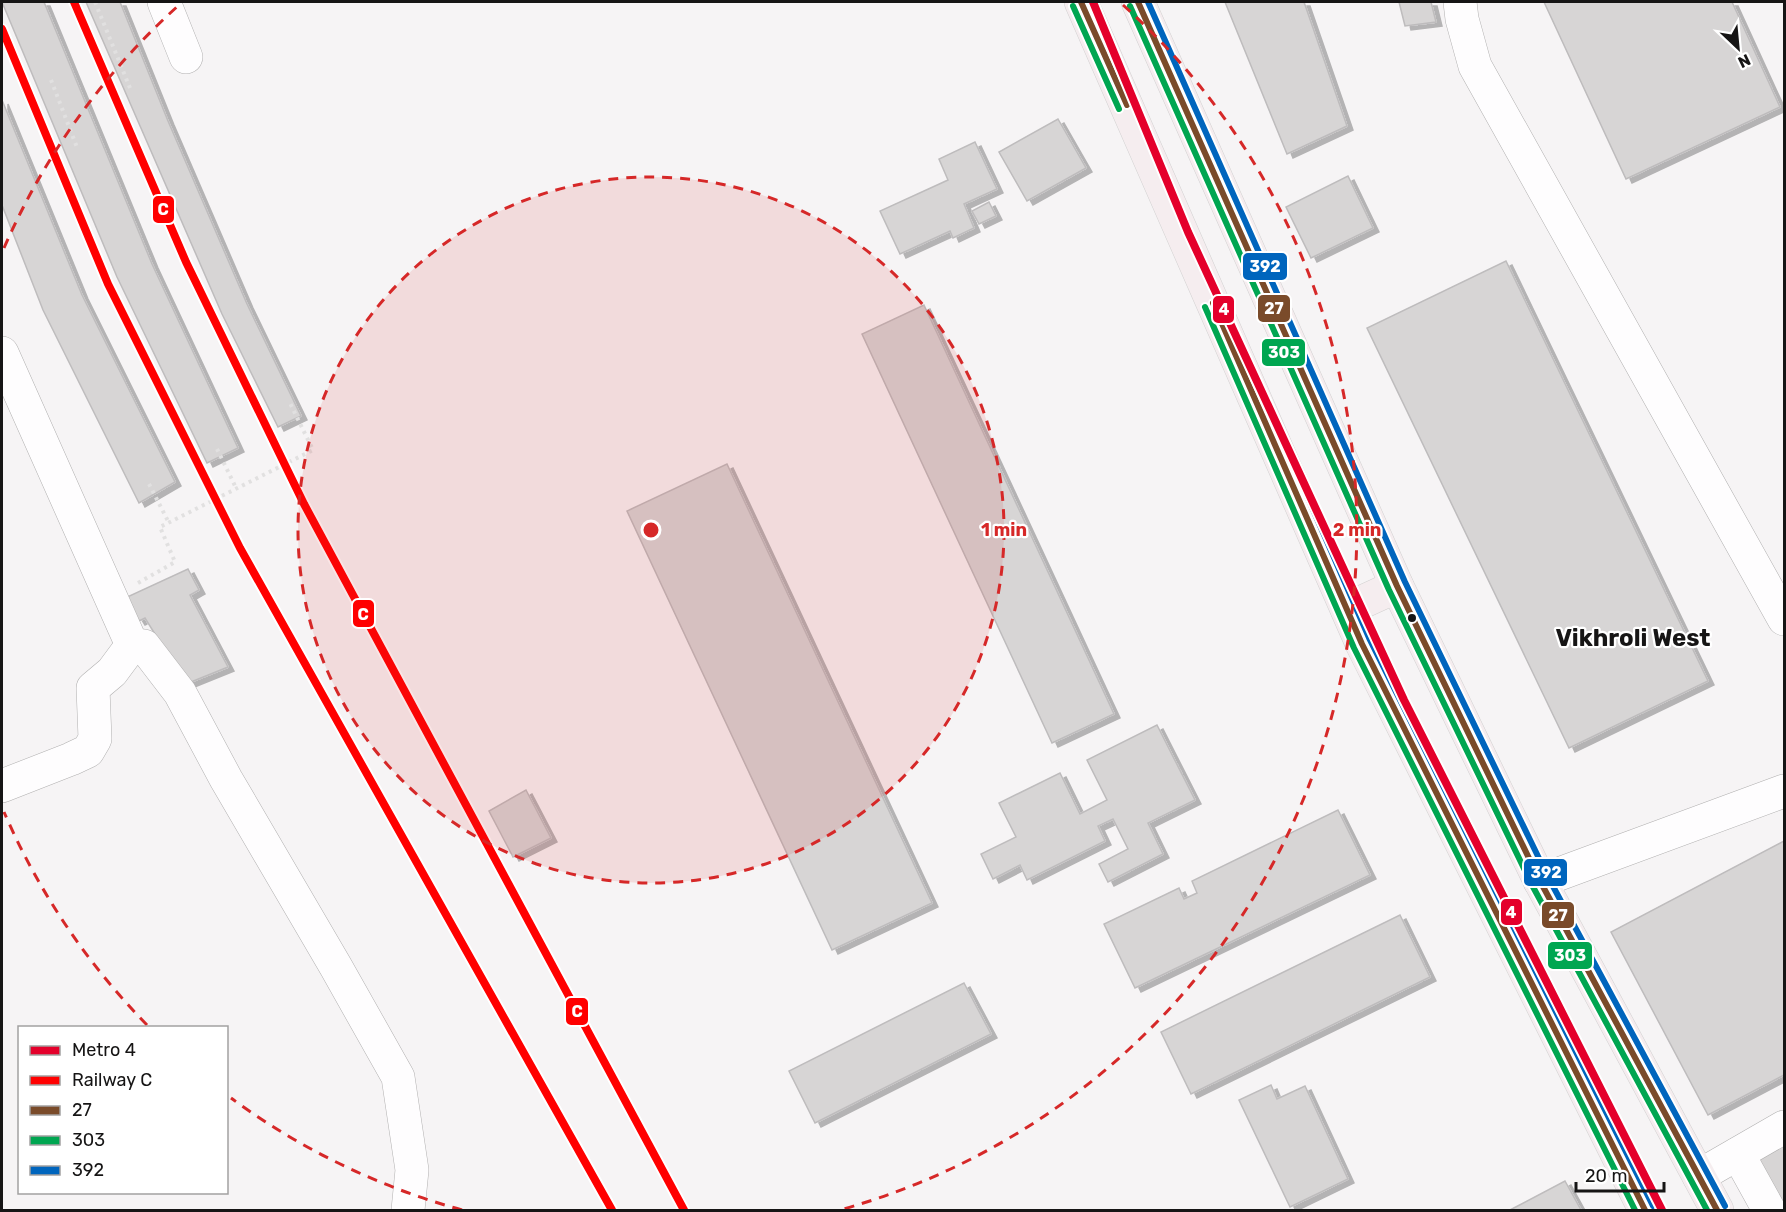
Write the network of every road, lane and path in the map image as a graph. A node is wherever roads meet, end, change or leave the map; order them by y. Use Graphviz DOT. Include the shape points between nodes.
graph roads {
  1 [pos="94,2"];
  2 [pos="164,2"];
  3 [pos="1081,2"];
  4 [pos="1138,2"];
  5 [pos="1460,2"];
  6 [pos="186,57"];
  7 [pos="51,80"];
  8 [pos="130,88"];
  9 [pos="78,150"];
  10 [pos="2,353"];
  11 [pos="289,401"];
  12 [pos="217,449"];
  13 [pos="149,484"];
  14 [pos="236,488"];
  15 [pos="169,523"];
  16 [pos="137,584"];
  17 [pos="1397,586"];
  18 [pos="1347,609"];
  19 [pos="1785,618"];
  20 [pos="132,645"];
  21 [pos="2,786"];
  22 [pos="1785,791"];
  23 [pos="1540,881"];
  24 [pos="1785,1127"];
  25 [pos="1738,1154"];
  26 [pos="1699,1176"];
  27 [pos="408,1210"];
  28 [pos="1645,1210"];
  29 [pos="1717,1210"];
  30 [pos="1769,1210"];
  1 -- 8 [label="path"];
  2 -- 6 [label="street"];
  3 -- 18 [label="main road"];
  4 -- 17 [label="main road"];
  5 -- 19 [label="street" via="1475,66"];
  7 -- 9 [label="path"];
  10 -- 20 [label="street"];
  11 -- 14 [label="path" via="313,450"];
  12 -- 14 [label="path"];
  13 -- 15 [label="path"];
  14 -- 15 [label="path"];
  15 -- 16 [label="path" via="160,527 175,562"];
  17 -- 18 [label="main road"];
  17 -- 23 [label="main road"];
  18 -- 28 [label="main road"];
  20 -- 21 [label="street" via="112,672 93,688 95,739 88,751"];
  20 -- 27 [label="street" via="144,646 180,693 398,1077 412,1170"];
  22 -- 23 [label="street"];
  23 -- 26 [label="main road"];
  24 -- 25 [label="street"];
  25 -- 26 [label="street"];
  25 -- 30 [label="street"];
  26 -- 29 [label="main road"];
}
